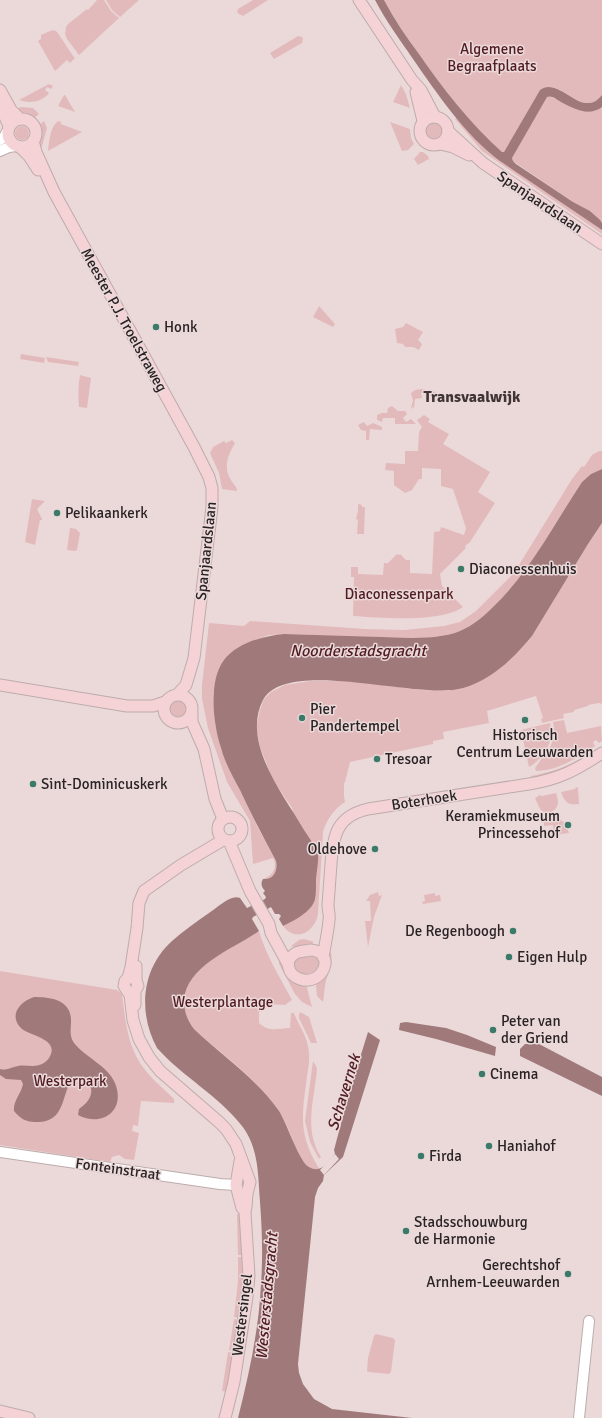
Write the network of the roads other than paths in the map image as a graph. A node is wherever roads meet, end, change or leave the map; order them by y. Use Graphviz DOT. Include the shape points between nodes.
graph roads {
  1 [pos="358,0"];
  2 [pos="412,80"];
  3 [pos="0,90"];
  4 [pos="0,105"];
  5 [pos="435,116"];
  6 [pos="20,119"];
  7 [pos="423,121"];
  8 [pos="8,128"];
  9 [pos="448,131"];
  10 [pos="0,140"];
  11 [pos="33,141"];
  12 [pos="440,144"];
  13 [pos="18,146"];
  14 [pos="0,151"];
  15 [pos="478,159"];
  16 [pos="54,192"];
  17 [pos="602,244"];
  18 [pos="194,447"];
  19 [pos="194,658"];
  20 [pos="0,685"];
  21 [pos="178,694"];
  22 [pos="190,700"];
  23 [pos="165,702"];
  24 [pos="127,706"];
  25 [pos="192,714"];
  26 [pos="167,718"];
  27 [pos="180,723"];
  28 [pos="602,753"];
  29 [pos="207,766"];
  30 [pos="228,818"];
  31 [pos="227,838"];
  32 [pos="328,906"];
  33 [pos="269,924"];
  34 [pos="311,950"];
  35 [pos="299,952"];
  36 [pos="323,957"];
  37 [pos="288,964"];
  38 [pos="0,1152"];
  39 [pos="242,1184"];
  40 [pos="589,1321"];
  41 [pos="0,1411"];
  42 [pos="29,1418"];
  43 [pos="225,1418"];
  44 [pos="579,1418"];
  1 -- 2 [label="main road"];
  2 -- 5 [label="main road" via="421,90"];
  2 -- 7 [label="main road"];
  3 -- 6 [label="main road" via="11,110"];
  4 -- 8 [label="main road"];
  5 -- 7 [label="main road"];
  5 -- 9 [label="main road" via="444,121"];
  6 -- 8 [label="main road"];
  6 -- 11 [label="main road" via="29,121 35,127"];
  7 -- 12 [label="main road" via="419,130 421,139 426,144"];
  8 -- 10 [label="street"];
  8 -- 13 [label="main road" via="10,141"];
  9 -- 12 [label="main road" via="447,137"];
  9 -- 15 [label="main road, Spanjaardslaan"];
  11 -- 13 [label="main road" via="28,146"];
  11 -- 16 [label="main road, Meester P.J. Troelstraweg"];
  12 -- 15 [label="main road, Spanjaardslaan"];
  13 -- 14 [label="street"];
  13 -- 16 [label="main road, Meester P.J. Troelstraweg" via="29,156"];
  15 -- 17 [label="main road, Spanjaardslaan"];
  16 -- 18 [label="main road, Meester P.J. Troelstraweg"];
  18 -- 19 [label="main road, Spanjaardslaan" via="209,477 213,499"];
  19 -- 21 [label="main road, Spanjaardslaan" via="186,685"];
  19 -- 22 [label="main road, Spanjaardslaan"];
  20 -- 24 [label="main road"];
  21 -- 22 [label="main road"];
  21 -- 23 [label="main road"];
  22 -- 25 [label="main road"];
  23 -- 24 [label="main road" via="153,706"];
  23 -- 26 [label="main road"];
  24 -- 26 [label="main road"];
  25 -- 27 [label="main road"];
  25 -- 29 [label="main road" via="192,722 204,749"];
  26 -- 27 [label="main road"];
  27 -- 29 [label="main road" via="193,739"];
  28 -- 32 [label="main road, Boterhoek" via="579,768 541,782 368,809 348,817 339,826 333,839"];
  29 -- 30 [label="main road"];
  30 -- 31 [label="main road" via="218,824"];
  30 -- 31 [label="main road" via="237,819 242,825 242,833"];
  31 -- 33 [label="main road"];
  31 -- 39 [label="main road, Westersingel" via="181,865 144,891 141,897 132,979 125,981 124,986 132,991 133,1020 142,1044 155,1065 219,1122 233,1139 241,1156"];
  32 -- 34 [label="main road" via="318,941"];
  32 -- 36 [label="main road" via="329,920"];
  33 -- 35 [label="main road" via="288,946"];
  33 -- 37 [label="main road" via="271,933"];
  34 -- 35 [label="main road"];
  34 -- 36 [label="main road" via="317,951"];
  35 -- 37 [label="main road" via="291,957"];
  36 -- 37 [label="main road" via="325,965 322,972 310,980 295,976 289,971"];
  38 -- 39 [label="street, Fonteinstraat" via="220,1184"];
  39 -- 43 [label="main road, Westersingel" via="248,1269 247,1297 234,1382"];
  40 -- 44 [label="street"];
  41 -- 42 [label="main road"];
}
